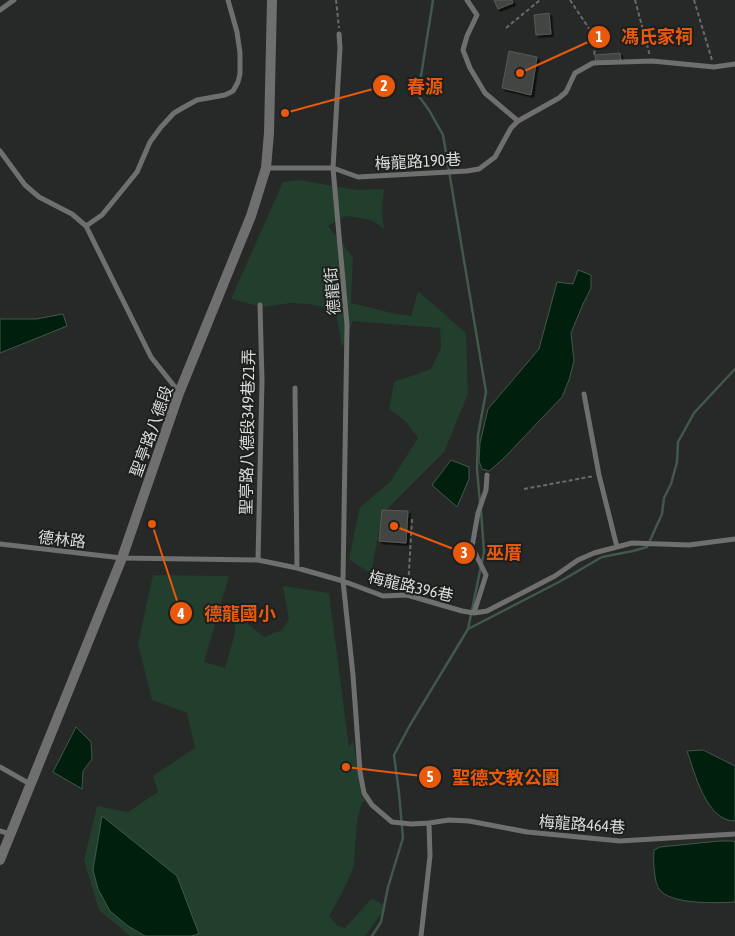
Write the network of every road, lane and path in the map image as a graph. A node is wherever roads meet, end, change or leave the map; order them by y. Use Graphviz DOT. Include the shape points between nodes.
graph roads {
  1 [pos="14,0"];
  2 [pos="228,0"];
  3 [pos="272,0"];
  4 [pos="336,0"];
  5 [pos="467,0"];
  6 [pos="540,0"];
  7 [pos="570,0"];
  8 [pos="635,0"];
  9 [pos="694,0"];
  10 [pos="0,10"];
  11 [pos="506,28"];
  12 [pos="339,34"];
  13 [pos="652,61"];
  14 [pos="593,63"];
  15 [pos="735,64"];
  16 [pos="714,67"];
  17 [pos="518,121"];
  18 [pos="0,151"];
  19 [pos="266,168"];
  20 [pos="333,168"];
  21 [pos="86,226"];
  22 [pos="260,304"];
  23 [pos="295,388"];
  24 [pos="180,393"];
  25 [pos="584,394"];
  26 [pos="599,475"];
  27 [pos="487,476"];
  28 [pos="524,489"];
  29 [pos="412,518"];
  30 [pos="735,539"];
  31 [pos="0,544"];
  32 [pos="617,547"];
  33 [pos="122,558"];
  34 [pos="258,560"];
  35 [pos="297,568"];
  36 [pos="343,581"];
  37 [pos="407,595"];
  38 [pos="474,613"];
  39 [pos="0,767"];
  40 [pos="30,784"];
  41 [pos="429,823"];
  42 [pos="0,830"];
  43 [pos="10,834"];
  44 [pos="735,834"];
  45 [pos="0,860"];
  46 [pos="421,936"];
  1 -- 10 [label="lane"];
  2 -- 21 [label="lane" via="240,53 240,74 233,91 198,100 174,113 150,142 138,172 102,215"];
  3 -- 19 [label="street, 聖亭路八德段"];
  4 -- 12 [label="path"];
  5 -- 17 [label="lane" via="477,15 463,50 470,68 485,92"];
  6 -- 11 [label="path"];
  7 -- 14 [label="path" via="596,39"];
  8 -- 13 [label="path"];
  9 -- 16 [label="path"];
  12 -- 20 [label="lane, 德龍街"];
  13 -- 14 [label="lane"];
  13 -- 16 [label="lane"];
  14 -- 17 [label="lane, 梅龍路190巷" via="575,73 566,92 559,98"];
  15 -- 16 [label="lane"];
  17 -- 20 [label="lane, 梅龍路190巷" via="495,157 479,169 358,177"];
  18 -- 21 [label="lane" via="25,185"];
  19 -- 20 [label="lane, 梅龍路190巷"];
  19 -- 24 [label="street, 聖亭路八德段" via="251,216"];
  20 -- 36 [label="lane, 德龍街" via="347,325"];
  21 -- 24 [label="lane" via="151,357"];
  22 -- 34 [label="lane, 聖亭路八德段349巷21弄" via="262,381"];
  23 -- 35 [label="lane"];
  24 -- 33 [label="street, 聖亭路八德段"];
  25 -- 26 [label="lane"];
  26 -- 28 [label="path"];
  26 -- 32 [label="lane"];
  27 -- 38 [label="lane" via="472,547 486,575"];
  29 -- 37 [label="path"];
  30 -- 32 [label="lane, 梅龍路396巷" via="689,545 632,543"];
  31 -- 33 [label="lane, 德林路"];
  32 -- 38 [label="lane, 梅龍路396巷" via="578,560 555,576 487,611"];
  33 -- 34 [label="lane, 德林路"];
  33 -- 40 [label="street, 聖亭路八德段"];
  34 -- 35 [label="lane, 梅龍路396巷"];
  35 -- 36 [label="lane, 梅龍路396巷"];
  36 -- 37 [label="lane, 梅龍路396巷" via="383,596"];
  36 -- 41 [label="lane, 德龍街" via="364,793 372,805 392,822"];
  37 -- 38 [label="lane, 梅龍路396巷"];
  39 -- 40 [label="lane"];
  40 -- 43 [label="street, 聖亭路八德段"];
  41 -- 44 [label="lane, 梅龍路464巷" via="469,820 527,832 620,840"];
  41 -- 46 [label="lane" via="430,856"];
  42 -- 43 [label="lane"];
  43 -- 45 [label="street, 聖亭路八德段"];
}
